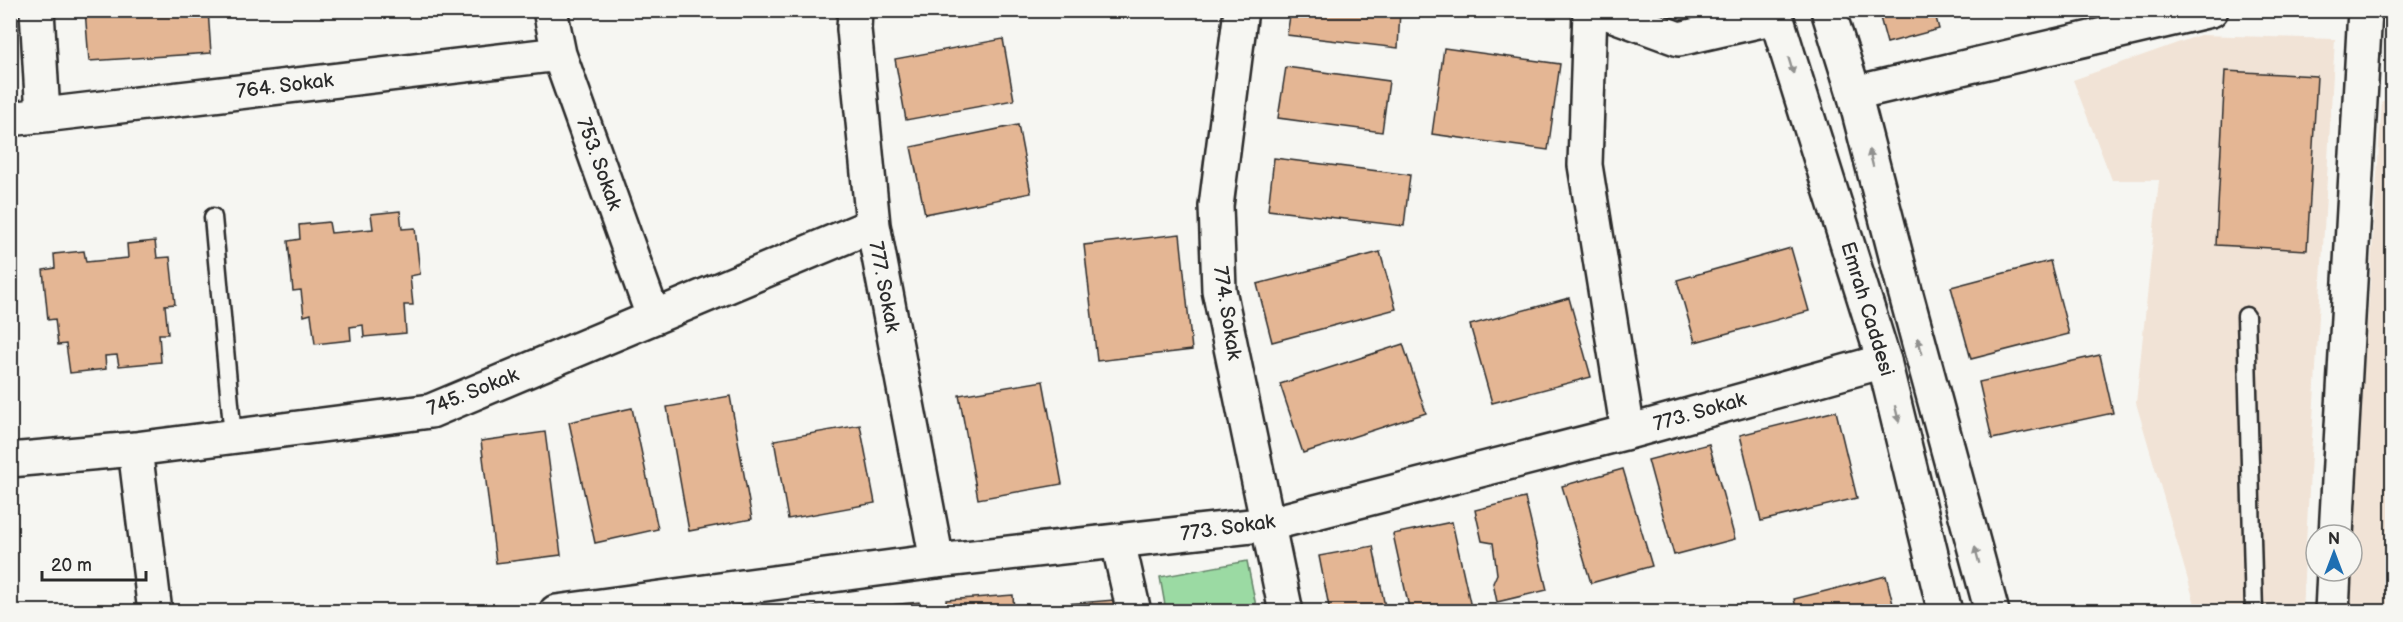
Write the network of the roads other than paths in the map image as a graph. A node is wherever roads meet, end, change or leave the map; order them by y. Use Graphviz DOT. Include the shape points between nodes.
graph roads {
  1 [pos="37,10"];
  2 [pos="550,10"];
  3 [pos="855,10"];
  4 [pos="1241,10"];
  5 [pos="1590,10"];
  6 [pos="1600,10"];
  7 [pos="1828,10"];
  8 [pos="2211,10"];
  9 [pos="2365,10"];
  10 [pos="1775,14"];
  11 [pos="559,54"];
  12 [pos="1854,93"];
  13 [pos="43,115"];
  14 [pos="10,119"];
  15 [pos="213,217"];
  16 [pos="873,225"];
  17 [pos="653,316"];
  18 [pos="2246,316"];
  19 [pos="1884,361"];
  20 [pos="1628,432"];
  21 [pos="233,437"];
  22 [pos="135,449"];
  23 [pos="10,460"];
  24 [pos="2337,523"];
  25 [pos="1269,524"];
  26 [pos="1118,542"];
  27 [pos="937,561"];
  28 [pos="2333,583"];
  29 [pos="686,603"];
  30 [pos="155,612"];
  31 [pos="556,612"];
  32 [pos="1134,612"];
  33 [pos="1286,612"];
  34 [pos="1945,612"];
  35 [pos="1992,612"];
  36 [pos="2254,612"];
  37 [pos="2332,612"];
  1 -- 13 [label="street"];
  2 -- 11 [label="street, 753. Sokak"];
  3 -- 16 [label="street, 777. Sokak"];
  4 -- 25 [label="street, 774. Sokak" via="1216,206 1220,290"];
  5 -- 20 [label="street" via="1585,165"];
  6 -- 10 [label="street" via="1678,39"];
  7 -- 12 [label="street, Emrah Caddesi"];
  8 -- 12 [label="street"];
  9 -- 24 [label="street"];
  10 -- 19 [label="street, Emrah Caddesi, one-way"];
  11 -- 13 [label="street, 764. Sokak"];
  11 -- 17 [label="street, 753. Sokak"];
  35 -- 12 [label="street, Emrah Caddesi, one-way"];
  13 -- 14 [label="street, 764. Sokak"];
  15 -- 21 [label="lane"];
  16 -- 17 [label="street, 745. Sokak"];
  16 -- 27 [label="street, 777. Sokak"];
  17 -- 21 [label="street, 745. Sokak" via="431,411"];
  18 -- 36 [label="lane"];
  19 -- 20 [label="street, 773. Sokak"];
  19 -- 34 [label="street, Emrah Caddesi, one-way"];
  20 -- 25 [label="street, 773. Sokak"];
  21 -- 22 [label="street, 745. Sokak"];
  22 -- 23 [label="street, 745. Sokak"];
  22 -- 30 [label="street"];
  25 -- 26 [label="street, 773. Sokak"];
  25 -- 33 [label="street, 774. Sokak"];
  26 -- 27 [label="street, 773. Sokak"];
  26 -- 32 [label="street"];
  27 -- 29 [label="street, 773. Sokak"];
  28 -- 37 [label="street"];
  29 -- 31 [label="street, 773. Sokak"];
}
